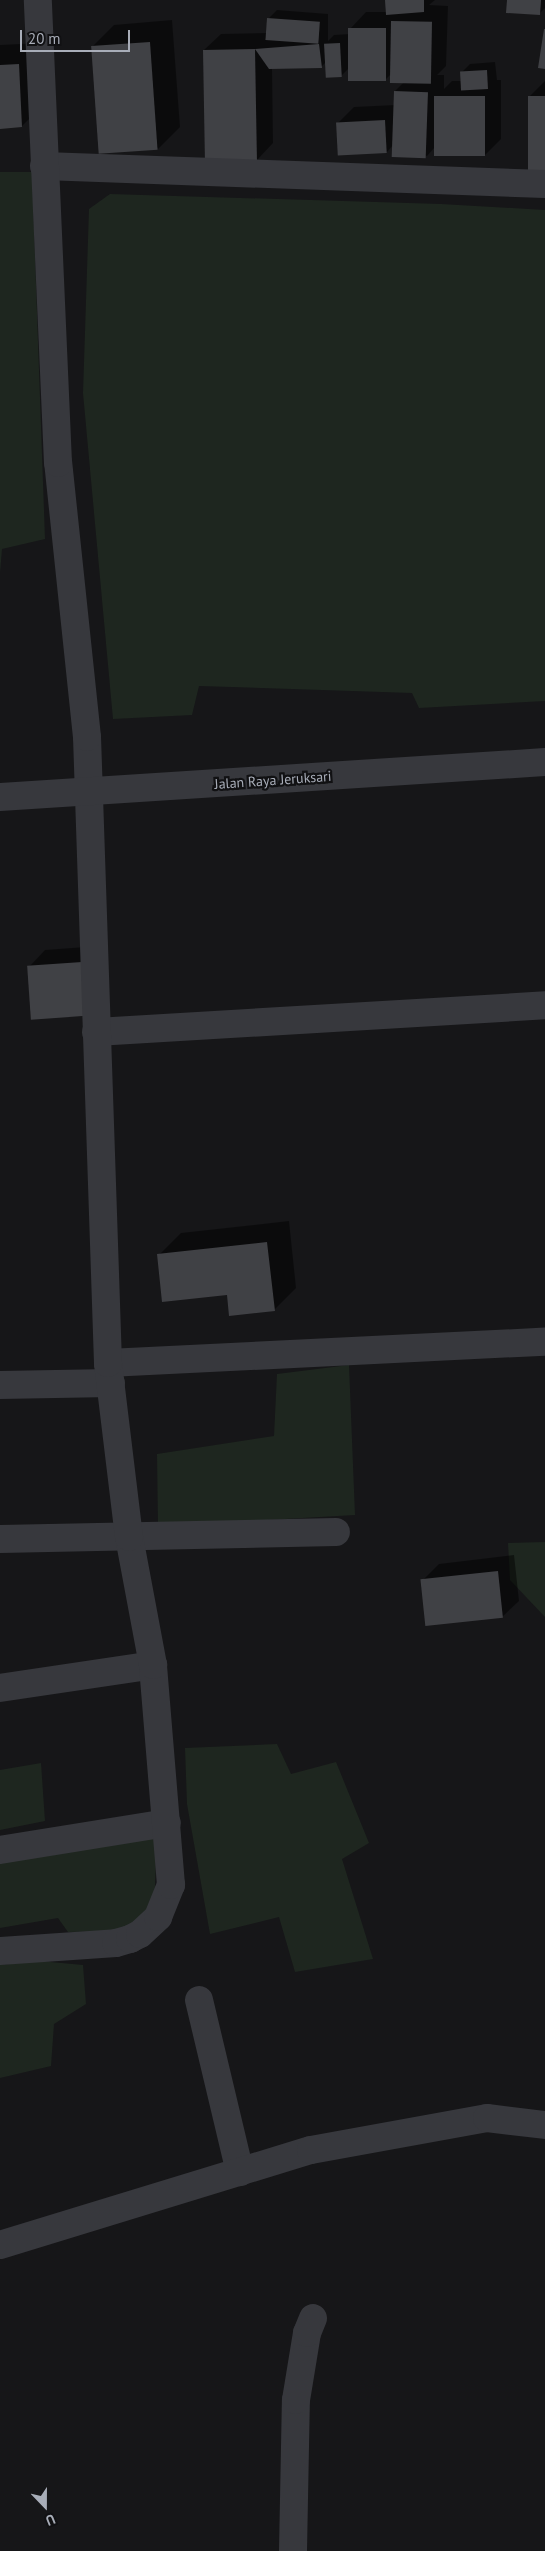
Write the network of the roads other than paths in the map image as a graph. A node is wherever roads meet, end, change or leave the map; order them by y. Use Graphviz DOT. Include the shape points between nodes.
graph roads {
  1 [pos="38,0"];
  2 [pos="44,166"];
  3 [pos="545,184"];
  4 [pos="545,762"];
  5 [pos="87,784"];
  6 [pos="0,797"];
  7 [pos="545,1005"];
  8 [pos="96,1032"];
  9 [pos="545,1342"];
  10 [pos="110,1373"];
  11 [pos="0,1385"];
  12 [pos="336,1532"];
  13 [pos="129,1537"];
  14 [pos="0,1539"];
  15 [pos="153,1665"];
  16 [pos="0,1688"];
  17 [pos="167,1823"];
  18 [pos="0,1850"];
  19 [pos="0,1950"];
  20 [pos="199,2000"];
  21 [pos="545,2125"];
  22 [pos="240,2172"];
  23 [pos="0,2245"];
  24 [pos="312,2318"];
  25 [pos="293,2551"];
  1 -- 2 [label="street"];
  2 -- 3 [label="street"];
  2 -- 5 [label="street" via="58,463 87,737"];
  4 -- 5 [label="street, Jalan Raya Jeruksari"];
  5 -- 6 [label="street, Jalan Raya Jeruksari"];
  5 -- 8 [label="street"];
  7 -- 8 [label="street"];
  8 -- 10 [label="street"];
  9 -- 10 [label="street"];
  10 -- 11 [label="street"];
  10 -- 13 [label="street"];
  12 -- 13 [label="street"];
  13 -- 14 [label="street"];
  13 -- 15 [label="street"];
  15 -- 16 [label="street"];
  15 -- 17 [label="street"];
  17 -- 18 [label="street"];
  17 -- 19 [label="street" via="172,1885 158,1917 140,1934 116,1943"];
  20 -- 22 [label="street"];
  21 -- 22 [label="street" via="487,2118 311,2150"];
  22 -- 23 [label="street"];
  24 -- 25 [label="street" via="296,2400"];
}
